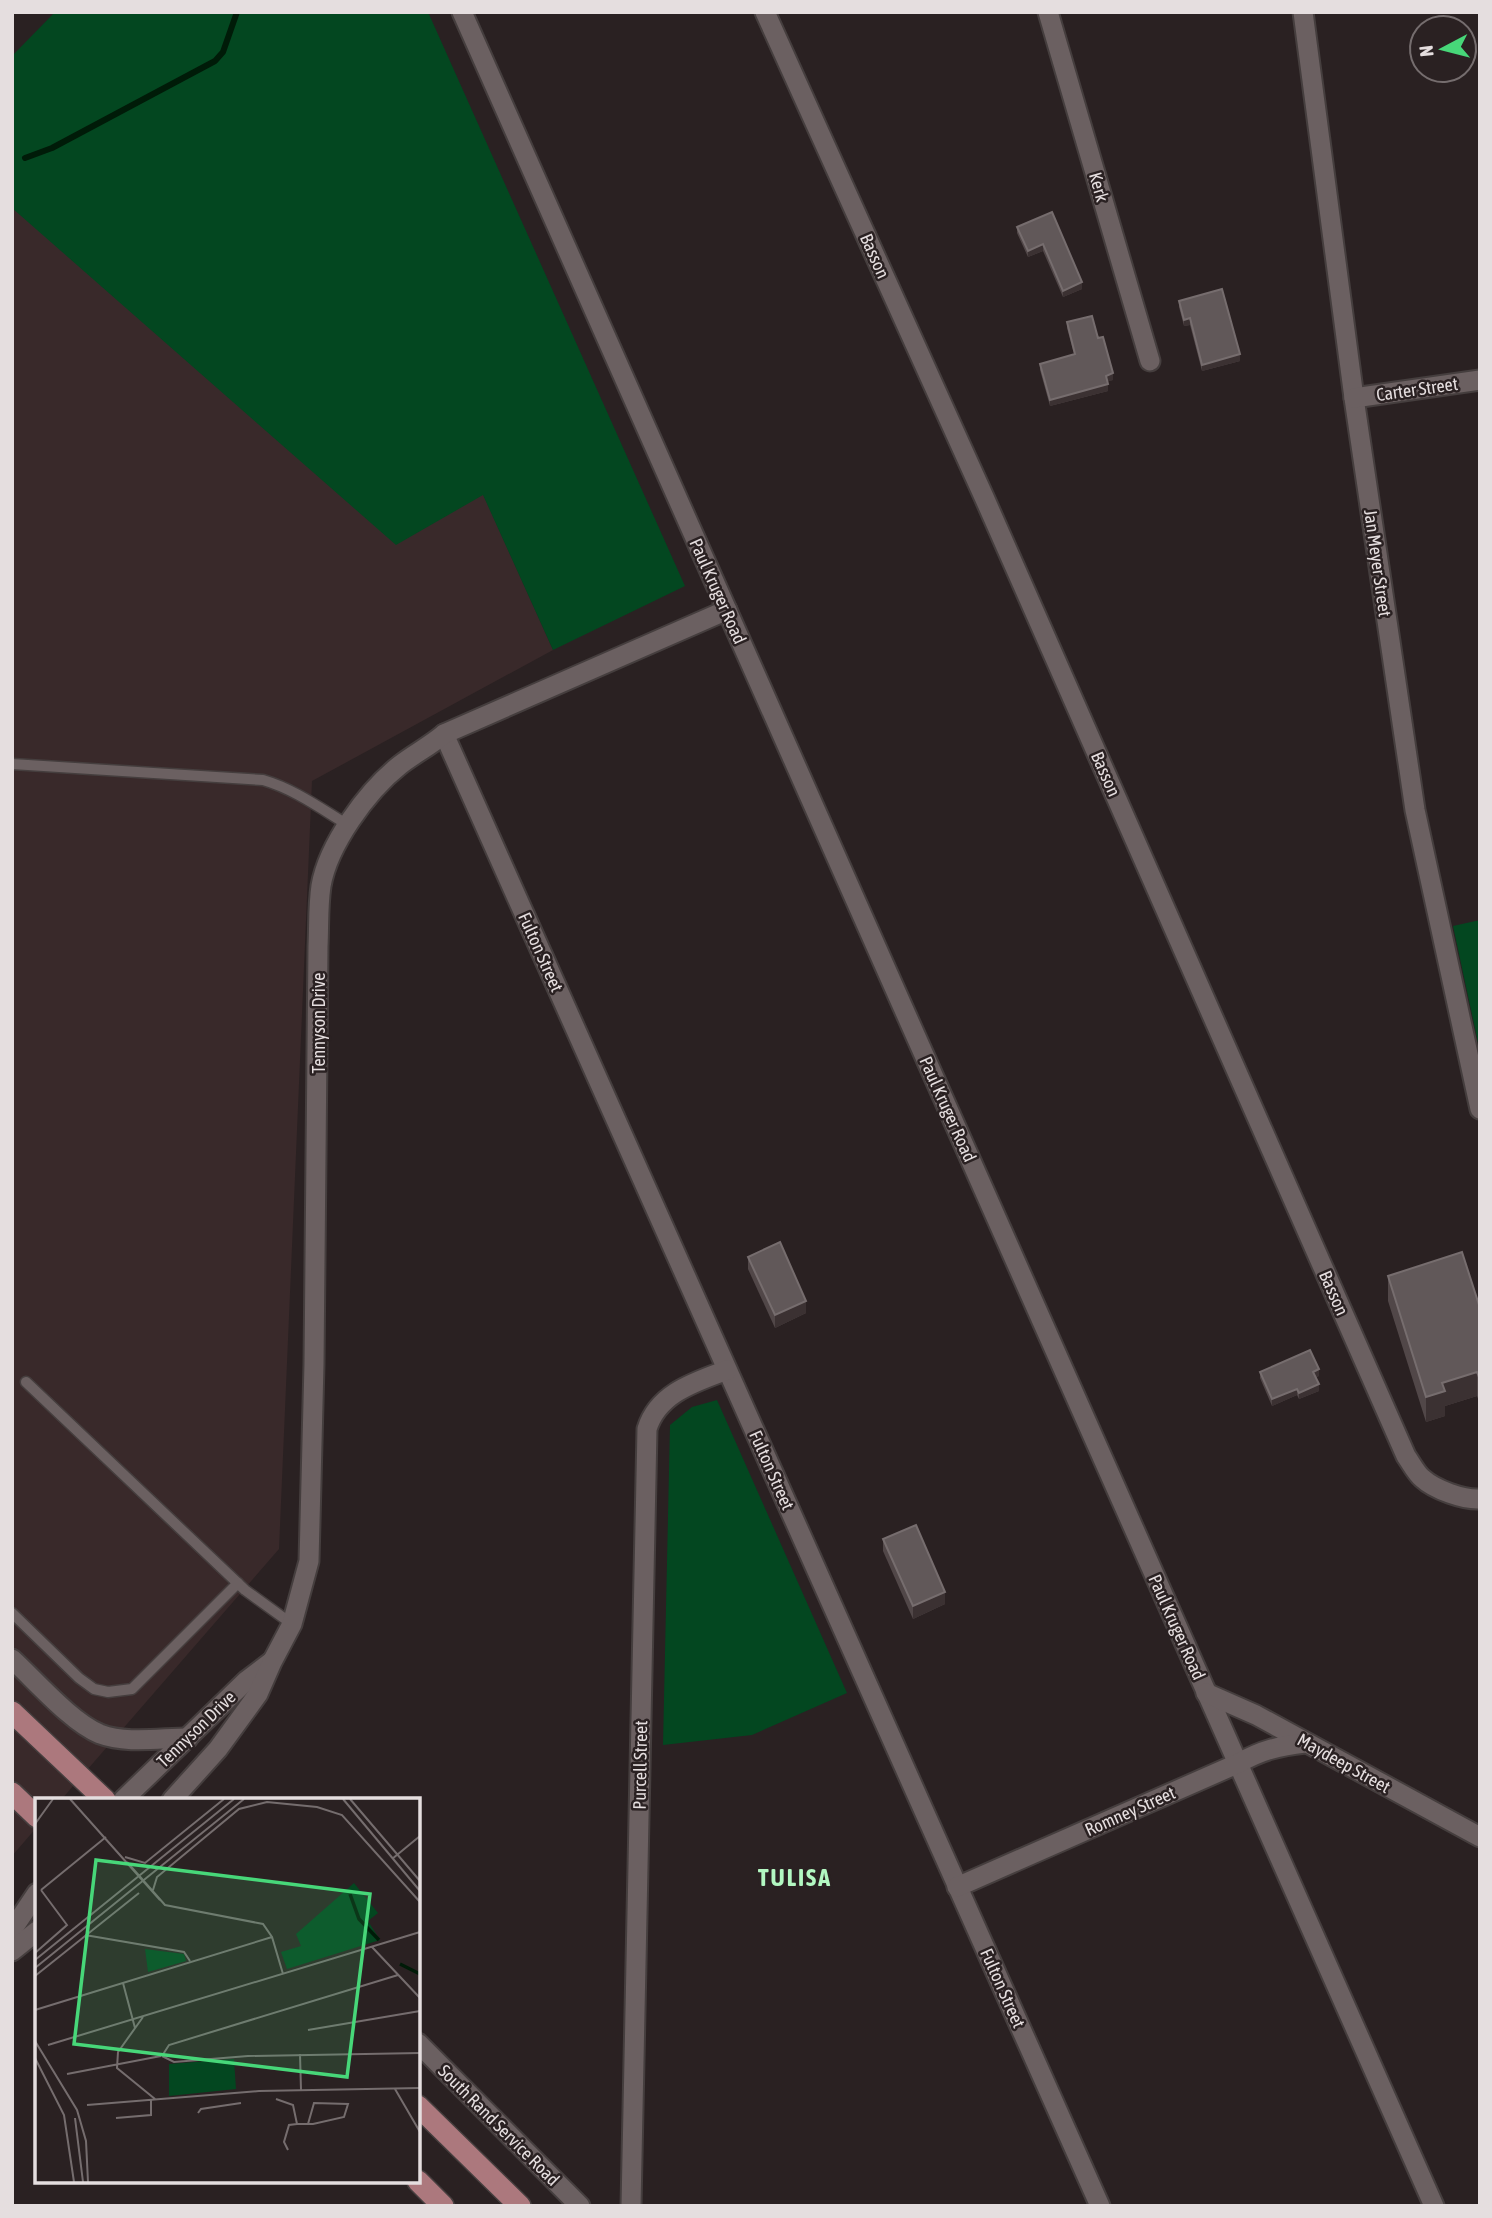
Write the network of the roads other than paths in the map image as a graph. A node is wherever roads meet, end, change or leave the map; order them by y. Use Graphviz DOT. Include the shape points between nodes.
graph roads {
  1 [pos="462,12"];
  2 [pos="765,12"];
  3 [pos="1048,12"];
  4 [pos="1303,12"];
  5 [pos="1150,361"];
  6 [pos="1480,380"];
  7 [pos="1354,398"];
  8 [pos="727,610"];
  9 [pos="444,734"];
  10 [pos="12,764"];
  11 [pos="348,825"];
  12 [pos="1480,1109"];
  13 [pos="727,1370"];
  14 [pos="26,1382"];
  15 [pos="1480,1499"];
  16 [pos="238,1583"];
  17 [pos="12,1613"];
  18 [pos="292,1624"];
  19 [pos="12,1658"];
  20 [pos="272,1661"];
  21 [pos="1206,1693"];
  22 [pos="12,1712"];
  23 [pos="188,1738"];
  24 [pos="1305,1743"];
  25 [pos="1238,1763"];
  26 [pos="12,1793"];
  27 [pos="103,1798"];
  28 [pos="125,1798"];
  29 [pos="175,1798"];
  30 [pos="35,1815"];
  31 [pos="1480,1837"];
  32 [pos="957,1887"];
  33 [pos="35,1896"];
  34 [pos="12,1930"];
  35 [pos="35,1933"];
  36 [pos="12,1951"];
  37 [pos="420,2045"];
  38 [pos="420,2108"];
  39 [pos="420,2183"];
  40 [pos="443,2206"];
  41 [pos="520,2206"];
  42 [pos="580,2206"];
  43 [pos="631,2206"];
  44 [pos="1100,2206"];
  45 [pos="1434,2206"];
  1 -- 8 [label="street, Paul Kruger Road"];
  2 -- 15 [label="street, Basson" via="1406,1456 1423,1479 1448,1493"];
  3 -- 5 [label="street, Kerk"];
  4 -- 7 [label="street, Jan Meyer Street"];
  6 -- 7 [label="street, Carter Street"];
  7 -- 12 [label="street, Jan Meyer Street" via="1415,810"];
  8 -- 9 [label="street, Tennyson Drive"];
  8 -- 21 [label="street, Paul Kruger Road"];
  9 -- 11 [label="street, Tennyson Drive" via="400,765"];
  9 -- 13 [label="street, Fulton Street"];
  10 -- 11 [label="lane" via="263,780 280,785"];
  11 -- 18 [label="street, Tennyson Drive" via="321,887 311,1525 309,1561"];
  13 -- 32 [label="street, Fulton Street"];
  13 -- 43 [label="street, Purcell Street" via="662,1402 647,1429"];
  14 -- 16 [label="lane"];
  16 -- 17 [label="lane" via="132,1689 119,1691 94,1689"];
  16 -- 18 [label="lane"];
  18 -- 20 [label="street, Tennyson Drive"];
  19 -- 23 [label="street" via="77,1720 100,1734"];
  20 -- 23 [label="street, Tennyson Drive"];
  20 -- 29 [label="street, Tennyson Drive" via="258,1694"];
  21 -- 24 [label="street, Maydeep Street"];
  21 -- 25 [label="street, Paul Kruger Road"];
  22 -- 27 [label="main road"];
  23 -- 28 [label="street, Tennyson Drive"];
  24 -- 25 [label="street, Romney Street" via="1258,1752"];
  24 -- 31 [label="street, Maydeep Street"];
  25 -- 32 [label="street, Romney Street"];
  25 -- 45 [label="street, Paul Kruger Road"];
  26 -- 30 [label="main road"];
  32 -- 44 [label="street, Fulton Street"];
  33 -- 34 [label="street"];
  35 -- 36 [label="street"];
  37 -- 42 [label="street, South Rand Service Road"];
  38 -- 41 [label="main road"];
  39 -- 40 [label="main road"];
}
